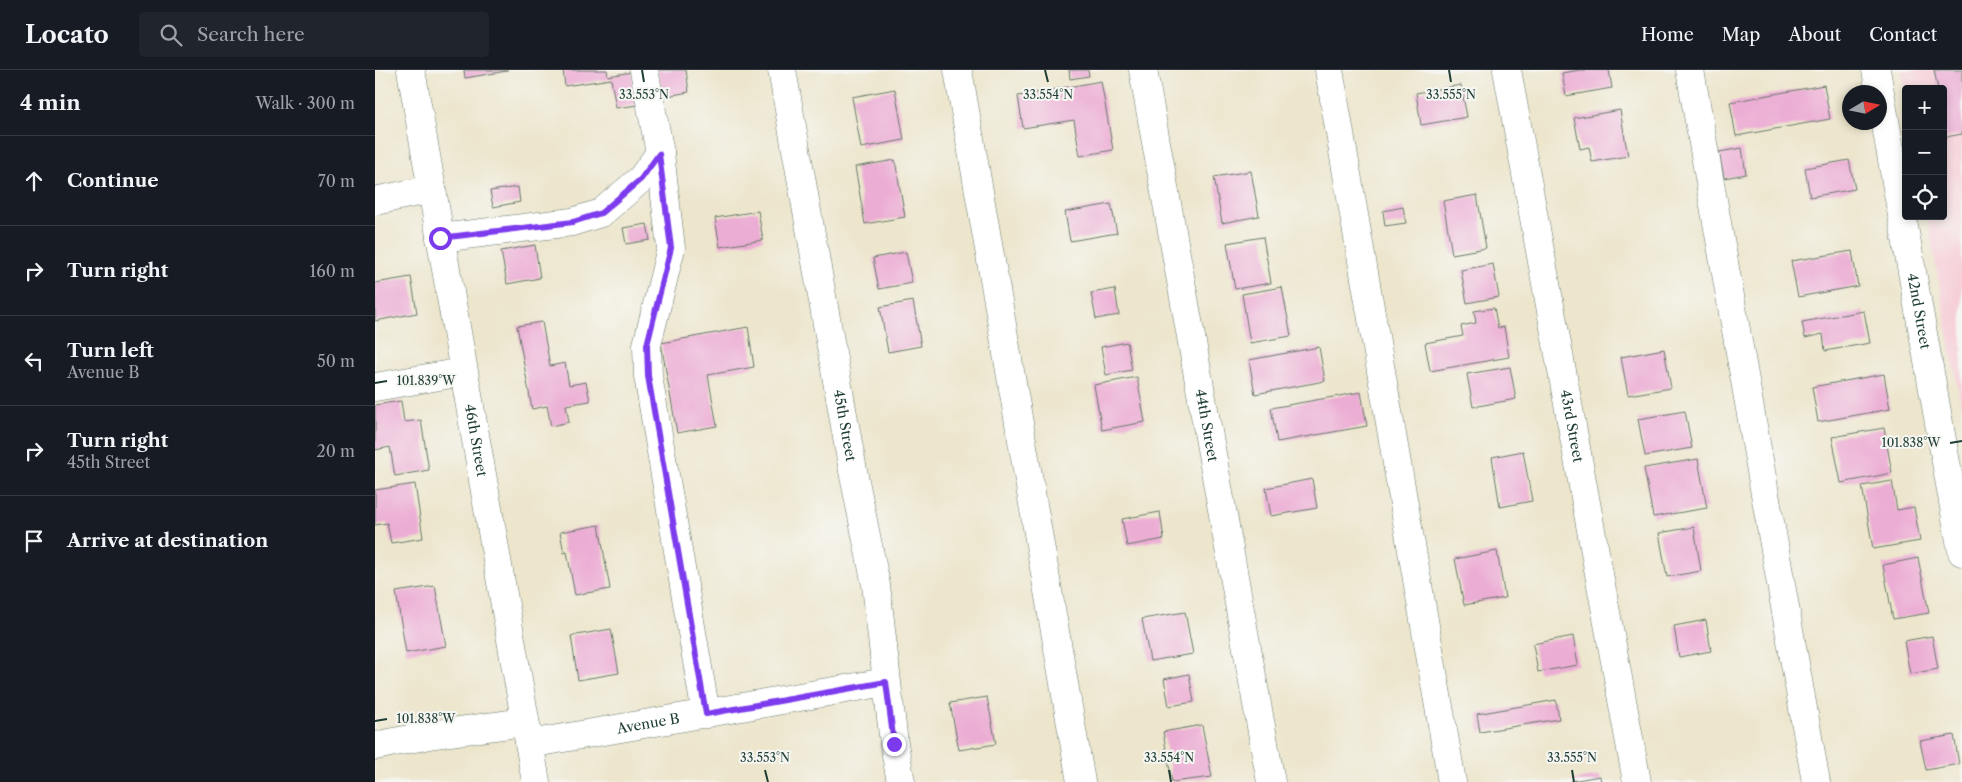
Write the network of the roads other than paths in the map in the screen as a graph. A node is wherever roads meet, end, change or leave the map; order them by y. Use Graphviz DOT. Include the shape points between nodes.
graph roads {
  1 [pos="411,70"];
  2 [pos="644,70"];
  3 [pos="782,70"];
  4 [pos="958,70"];
  5 [pos="1143,70"];
  6 [pos="1329,70"];
  7 [pos="1507,70"];
  8 [pos="1690,70"];
  9 [pos="1876,70"];
  10 [pos="659,154"];
  11 [pos="431,189"];
  12 [pos="375,201"];
  13 [pos="440,238"];
  14 [pos="463,372"];
  15 [pos="375,387"];
  16 [pos="1962,552"];
  17 [pos="886,682"];
  18 [pos="706,714"];
  19 [pos="527,733"];
  20 [pos="375,746"];
  21 [pos="536,782"];
  22 [pos="901,782"];
  23 [pos="1081,782"];
  24 [pos="1271,782"];
  25 [pos="1452,782"];
  26 [pos="1637,782"];
  27 [pos="1815,782"];
  1 -- 11 [label="street, 46th Street"];
  2 -- 10 [label="street"];
  3 -- 17 [label="street, 45th Street" via="876,585"];
  4 -- 23 [label="street"];
  5 -- 24 [label="street, 44th Street"];
  6 -- 25 [label="street"];
  7 -- 26 [label="street, 43rd Street"];
  8 -- 27 [label="street"];
  9 -- 16 [label="street, 42nd Street"];
  10 -- 13 [label="street" via="641,179 601,213 573,222"];
  10 -- 18 [label="street" via="671,248 647,345 648,376"];
  11 -- 12 [label="street"];
  11 -- 13 [label="street, 46th Street"];
  13 -- 14 [label="street, 46th Street"];
  14 -- 15 [label="street"];
  14 -- 19 [label="street, 46th Street"];
  17 -- 18 [label="street, Avenue B"];
  17 -- 22 [label="street, 45th Street"];
  18 -- 19 [label="street, Avenue B"];
  19 -- 20 [label="street, Avenue B" via="429,736"];
  19 -- 21 [label="street, 46th Street"];
}
